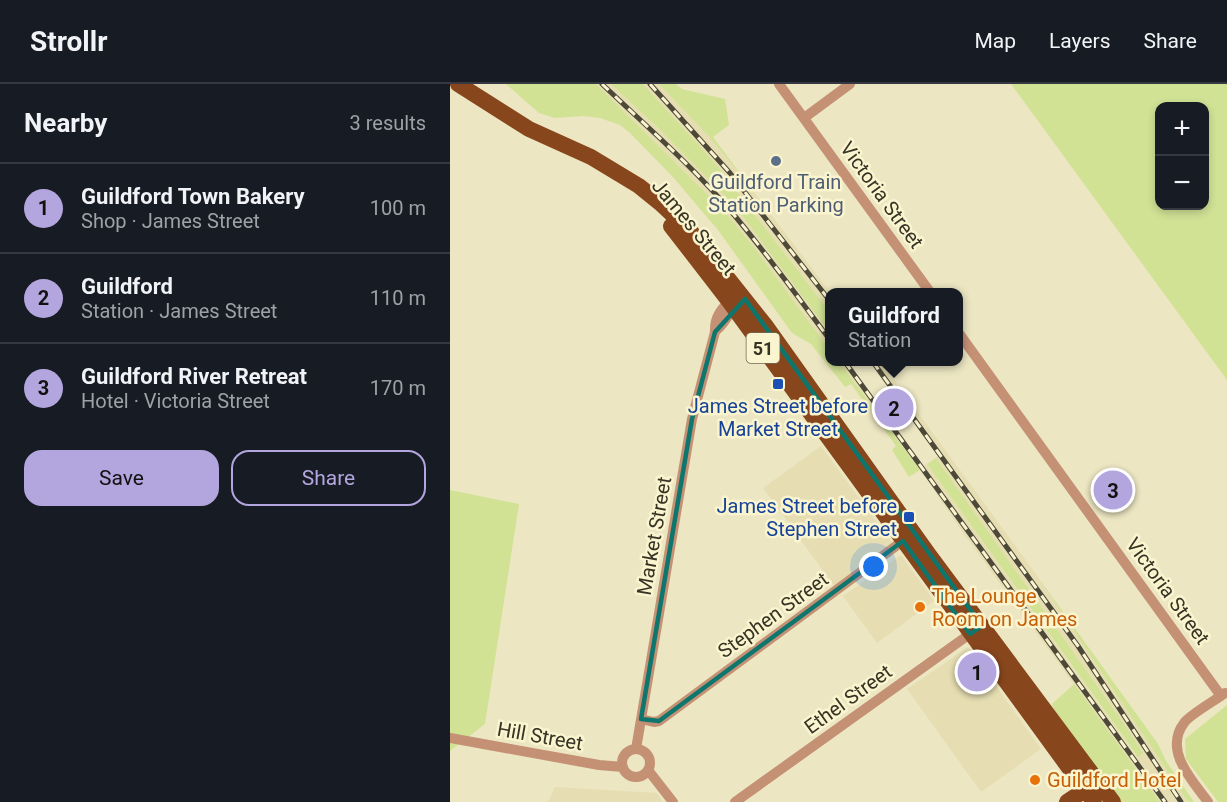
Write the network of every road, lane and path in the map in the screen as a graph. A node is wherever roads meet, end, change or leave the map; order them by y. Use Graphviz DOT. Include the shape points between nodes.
graph roads {
  1 [pos="458,84"];
  2 [pos="779,84"];
  3 [pos="850,84"];
  4 [pos="804,118"];
  5 [pos="927,288"];
  6 [pos="737,300"];
  7 [pos="963,339"];
  8 [pos="777,342"];
  9 [pos="803,404"];
  10 [pos="903,518"];
  11 [pos="903,541"];
  12 [pos="976,630"];
  13 [pos="1224,694"];
  14 [pos="641,719"];
  15 [pos="450,738"];
  16 [pos="636,749"];
  17 [pos="623,767"];
  18 [pos="648,770"];
  19 [pos="1100,796"];
  20 [pos="673,802"];
  21 [pos="735,802"];
  22 [pos="1067,802"];
  23 [pos="1208,802"];
  1 -- 6 [label="highway, James Street / 51" via="529,129 609,168 657,210"];
  2 -- 4 [label="street"];
  3 -- 4 [label="street"];
  4 -- 5 [label="street, Victoria Street"];
  6 -- 8 [label="highway, James Street / 51"];
  6 -- 9 [label="highway, James Street / 51"];
  6 -- 14 [label="street, Market Street" via="715,332 693,419"];
  7 -- 13 [label="street, Victoria Street"];
  8 -- 9 [label="highway" via="774,356"];
  8 -- 10 [label="highway, James Street / 51"];
  9 -- 11 [label="highway, James Street / 51"];
  10 -- 11 [label="street" via="907,533"];
  10 -- 12 [label="highway, James Street / 51"];
  11 -- 12 [label="highway, James Street / 51"];
  11 -- 14 [label="street, Stephen Street" via="659,721"];
  12 -- 19 [label="highway, James Street / 51"];
  12 -- 21 [label="street, Ethel Street"];
  13 -- 23 [label="street" via="1184,723 1177,747 1189,776"];
  14 -- 16 [label="street, Market Street"];
  15 -- 17 [label="street, Hill Street"];
  16 -- 17 [label="street" via="627,753"];
  16 -- 18 [label="street" via="647,754"];
  17 -- 18 [label="street" via="635,777"];
  18 -- 20 [label="street"];
  19 -- 22 [label="highway"];
}
